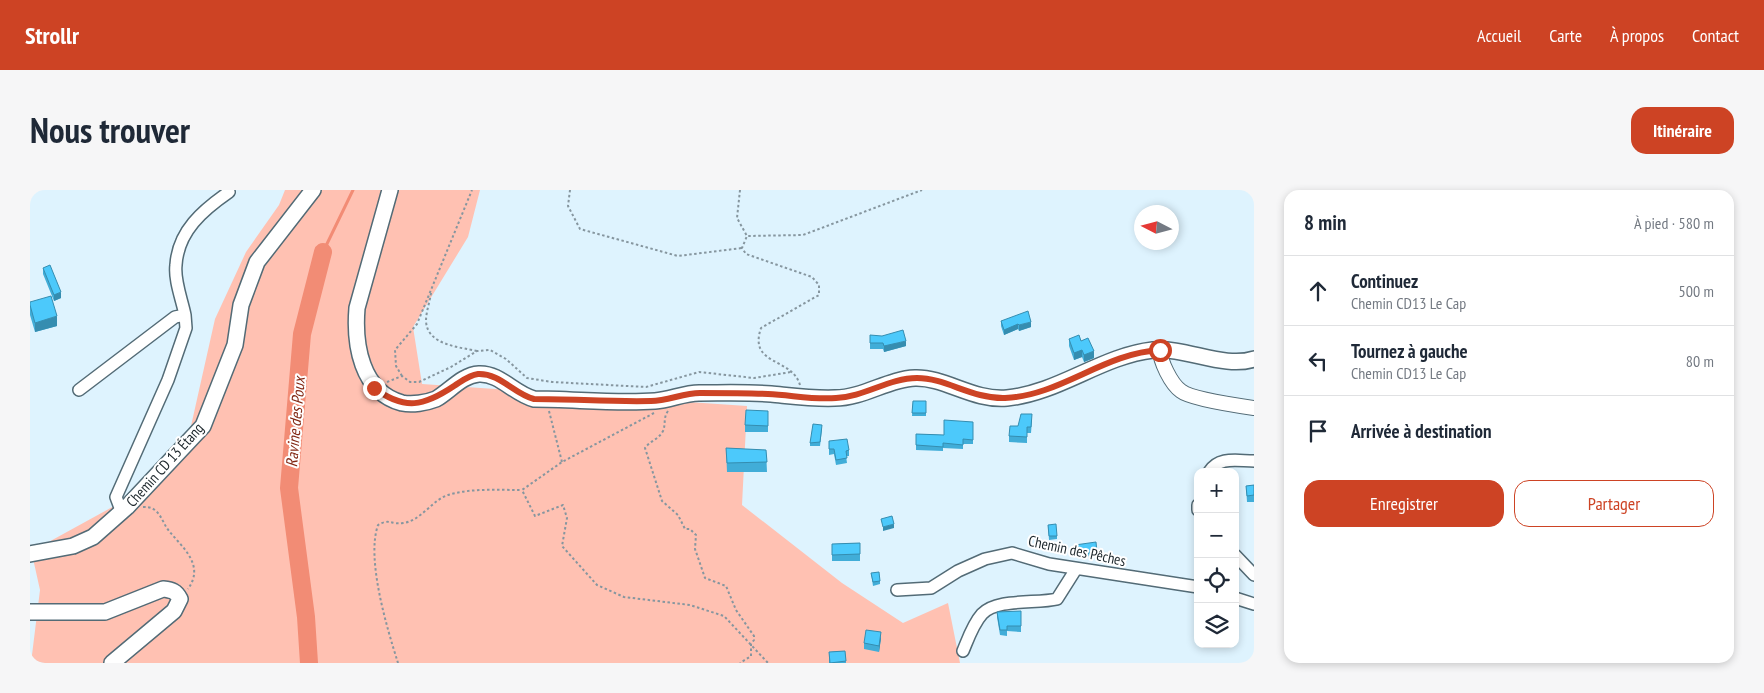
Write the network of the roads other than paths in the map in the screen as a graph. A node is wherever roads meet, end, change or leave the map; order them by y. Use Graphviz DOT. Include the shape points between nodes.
graph roads {
  1 [pos="228,190"];
  2 [pos="313,190"];
  3 [pos="390,190"];
  4 [pos="185,315"];
  5 [pos="1160,350"];
  6 [pos="1254,359"];
  7 [pos="79,390"];
  8 [pos="1254,408"];
  9 [pos="1254,461"];
  10 [pos="1211,468"];
  11 [pos="124,510"];
  12 [pos="30,554"];
  13 [pos="1238,558"];
  14 [pos="1076,569"];
  15 [pos="1254,575"];
  16 [pos="1194,586"];
  17 [pos="897,590"];
  18 [pos="1239,599"];
  19 [pos="1254,604"];
  20 [pos="30,612"];
  21 [pos="963,651"];
  22 [pos="112,663"];
  1 -- 4 [label="street" via="204,209 181,240 175,266"];
  2 -- 11 [label="main road, Chemin CD 13 Étang" via="257,262 241,305 235,345 203,426"];
  3 -- 5 [label="main road" via="357,308 356,325 360,356 374,388 390,400 406,404 435,399 470,376 486,374 526,397 547,399 658,401 686,394 844,397 916,378 984,397 1023,396 1054,387 1117,359"];
  4 -- 7 [label="street" via="175,317"];
  4 -- 11 [label="street" via="186,328 168,380 116,498"];
  5 -- 6 [label="main road" via="1238,362"];
  5 -- 8 [label="street" via="1163,365 1181,392"];
  9 -- 10 [label="street" via="1220,461"];
  11 -- 12 [label="main road, Chemin CD 13 Étang" via="93,537 73,546"];
  13 -- 15 [label="street"];
  14 -- 16 [label="street, Chemin des Pêches"];
  14 -- 17 [label="street, Chemin des Pêches" via="1012,553 976,563 931,588"];
  14 -- 21 [label="street" via="1057,599 1017,602 984,612"];
  18 -- 19 [label="street"];
  20 -- 22 [label="main road" via="105,612 163,589 171,590 180,599 174,611"];
}
